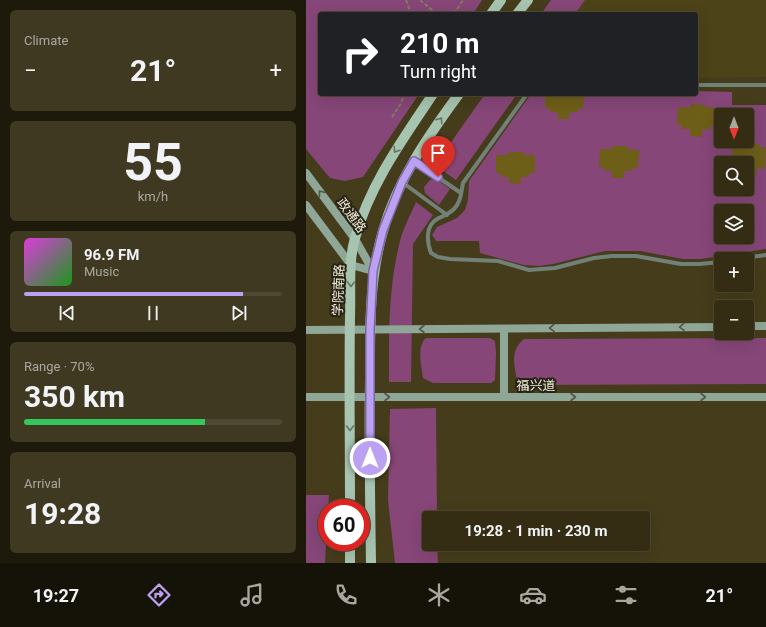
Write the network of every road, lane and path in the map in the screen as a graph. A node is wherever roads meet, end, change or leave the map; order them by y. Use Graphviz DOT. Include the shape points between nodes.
graph roads {
  1 [pos="406,0"];
  2 [pos="420,0"];
  3 [pos="463,0"];
  4 [pos="501,0"];
  5 [pos="528,0"];
  6 [pos="410,12"];
  7 [pos="435,12"];
  8 [pos="455,12"];
  9 [pos="492,12"];
  10 [pos="519,12"];
  11 [pos="698,85"];
  12 [pos="766,86"];
  13 [pos="403,96"];
  14 [pos="432,96"];
  15 [pos="458,96"];
  16 [pos="526,96"];
  17 [pos="392,117"];
  18 [pos="414,161"];
  19 [pos="306,173"];
  20 [pos="402,182"];
  21 [pos="461,192"];
  22 [pos="306,205"];
  23 [pos="447,215"];
  24 [pos="355,239"];
  25 [pos="766,255"];
  26 [pos="754,257"];
  27 [pos="714,263"];
  28 [pos="352,265"];
  29 [pos="373,271"];
  30 [pos="754,326"];
  31 [pos="766,326"];
  32 [pos="714,327"];
  33 [pos="504,329"];
  34 [pos="306,330"];
  35 [pos="350,330"];
  36 [pos="370,330"];
  37 [pos="306,397"];
  38 [pos="350,397"];
  39 [pos="370,397"];
  40 [pos="504,397"];
  41 [pos="766,397"];
  42 [pos="350,499"];
  43 [pos="350,551"];
  44 [pos="350,563"];
  45 [pos="371,563"];
  1 -- 6 [label="path"];
  2 -- 7 [label="path"];
  3 -- 8 [label="path"];
  4 -- 9 [label="main road"];
  5 -- 10 [label="main road"];
  11 -- 12 [label="lane"];
  13 -- 17 [label="path"];
  14 -- 24 [label="main road, 学院南路, one-way" via="388,163 369,198"];
  18 -- 15 [label="main road, one-way"];
  16 -- 21 [label="lane" via="463,183"];
  18 -- 20 [label="main road"];
  18 -- 21 [label="lane"];
  24 -- 19 [label="street, 政通路, one-way"];
  20 -- 23 [label="lane"];
  20 -- 29 [label="main road" via="383,230"];
  21 -- 23 [label="lane" via="460,200"];
  22 -- 28 [label="street"];
  23 -- 27 [label="lane" via="436,220 429,231 428,246 431,253 438,257 498,261 529,270 555,268 612,256 636,256 681,264"];
  24 -- 28 [label="main road, 学院南路"];
  24 -- 29 [label="street, 政通路"];
  25 -- 26 [label="lane"];
  28 -- 29 [label="street"];
  28 -- 35 [label="main road, 学院南路, one-way"];
  29 -- 36 [label="main road"];
  30 -- 31 [label="street"];
  32 -- 33 [label="street, one-way"];
  33 -- 36 [label="street, one-way"];
  33 -- 40 [label="street"];
  34 -- 35 [label="street"];
  35 -- 36 [label="street"];
  35 -- 38 [label="main road, 学院南路"];
  36 -- 39 [label="main road"];
  37 -- 38 [label="street, 福兴道"];
  38 -- 39 [label="street, 福兴道"];
  38 -- 42 [label="main road, 学院南路, one-way"];
  39 -- 40 [label="street, 福兴道, one-way"];
  39 -- 45 [label="main road"];
  40 -- 41 [label="street, 福兴道, one-way"];
  43 -- 44 [label="main road"];
}
